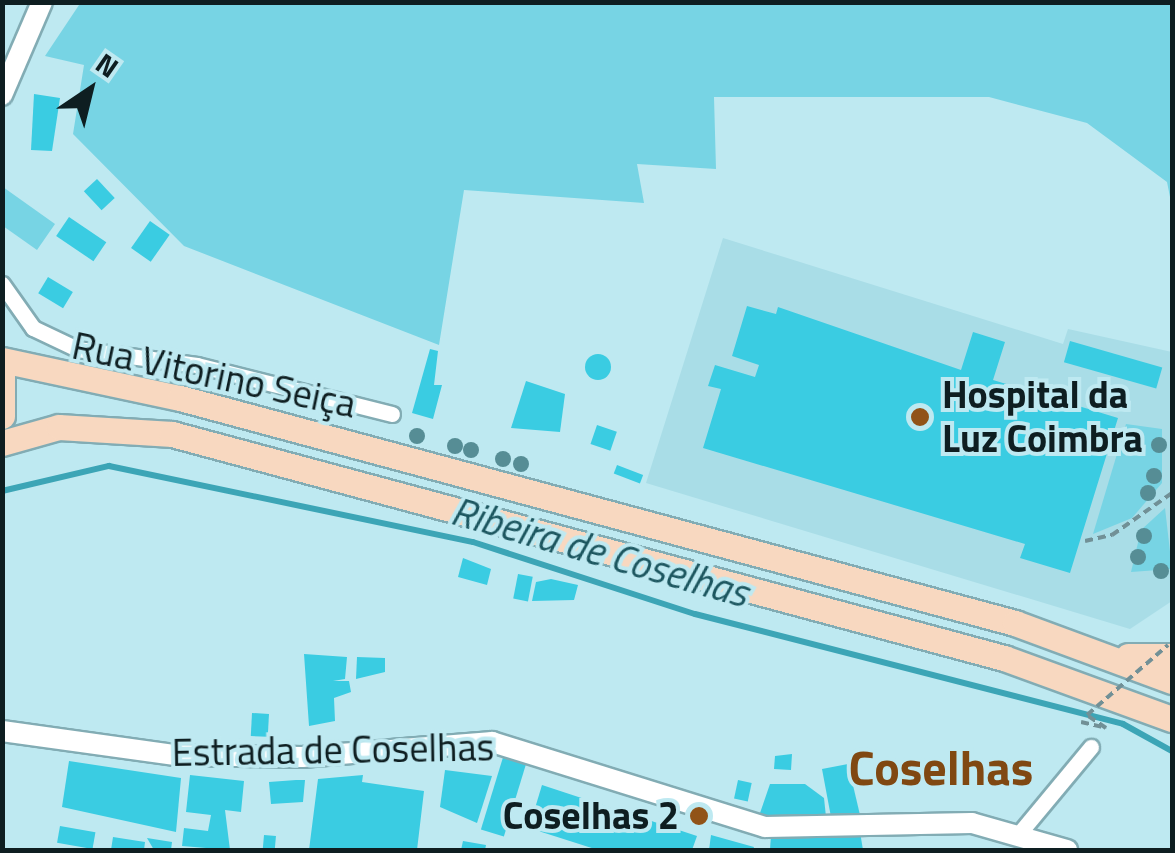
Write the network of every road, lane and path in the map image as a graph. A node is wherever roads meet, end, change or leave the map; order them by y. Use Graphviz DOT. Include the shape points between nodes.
graph roads {
  1 [pos="42,2"];
  2 [pos="2,95"];
  3 [pos="2,284"];
  4 [pos="2,362"];
  5 [pos="392,414"];
  6 [pos="2,416"];
  7 [pos="2,443"];
  8 [pos="1172,493"];
  9 [pos="1085,542"];
  10 [pos="1170,650"];
  11 [pos="1113,656"];
  12 [pos="1172,681"];
  13 [pos="1172,719"];
  14 [pos="1081,722"];
  15 [pos="2,732"];
  16 [pos="1091,747"];
  17 [pos="1022,830"];
  18 [pos="1067,850"];
  1 -- 2 [label="street"];
  3 -- 5 [label="street, Rua Vitorino Seiça" via="33,328 77,349 197,365"];
  4 -- 6 [label="highway"];
  4 -- 11 [label="highway" via="180,398"];
  7 -- 13 [label="highway" via="59,427 172,434 1004,658"];
  8 -- 9 [label="path" via="1112,535"];
  10 -- 11 [label="highway"];
  10 -- 14 [label="path, bridge" via="1087,715 1106,728"];
  11 -- 12 [label="highway"];
  15 -- 17 [label="street, Estrada de Coselhas" via="175,755 302,757 492,742 765,826"];
  16 -- 17 [label="street"];
  17 -- 18 [label="street, Estrada de Coselhas"];
}
